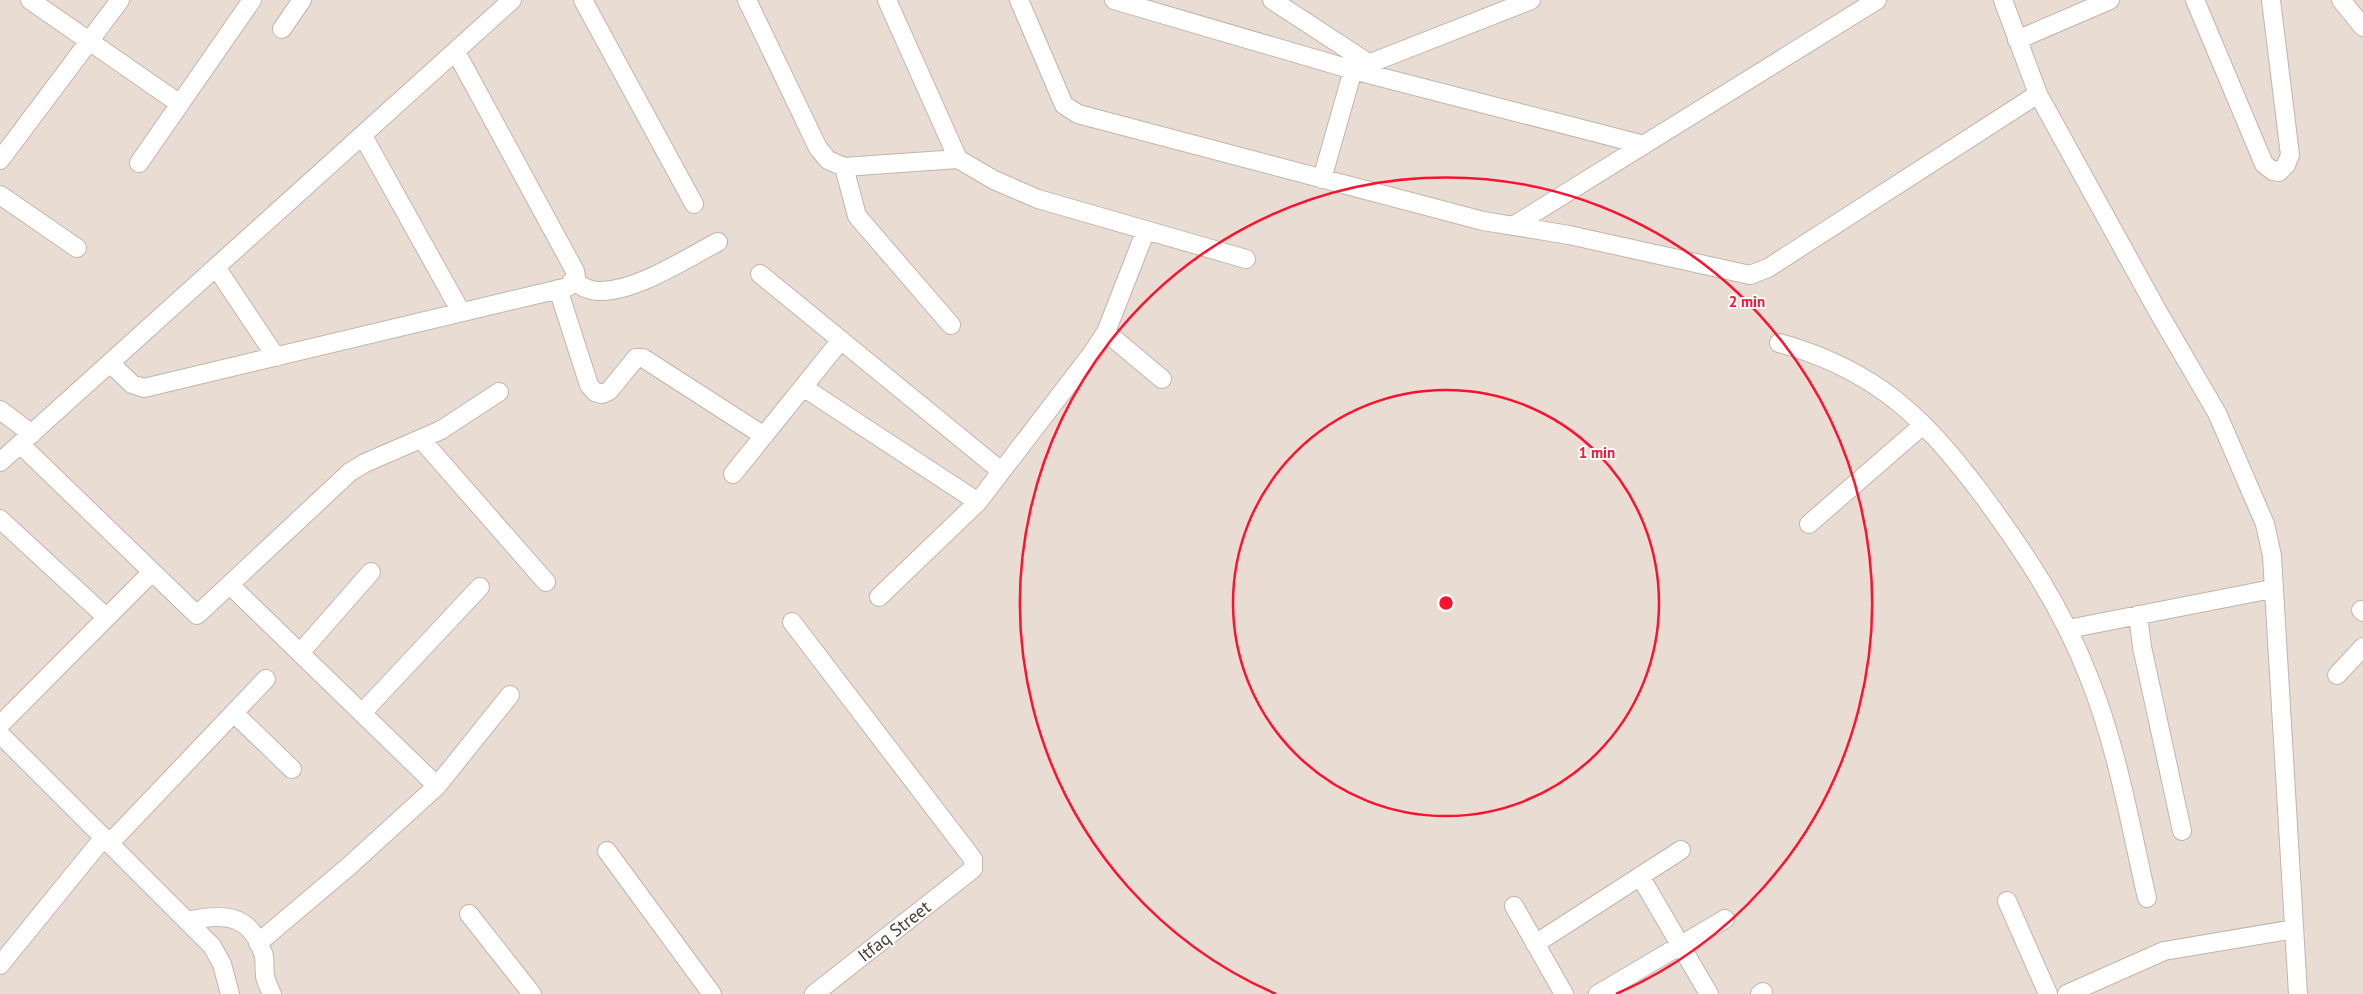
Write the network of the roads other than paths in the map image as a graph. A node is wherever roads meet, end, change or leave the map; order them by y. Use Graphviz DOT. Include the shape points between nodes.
graph roads {
  1 [pos="30,0"];
  2 [pos="120,0"];
  3 [pos="252,0"];
  4 [pos="302,0"];
  5 [pos="512,0"];
  6 [pos="583,0"];
  7 [pos="747,0"];
  8 [pos="887,0"];
  9 [pos="1019,0"];
  10 [pos="1114,0"];
  11 [pos="1272,0"];
  12 [pos="1531,0"];
  13 [pos="1878,0"];
  14 [pos="2003,0"];
  15 [pos="2110,0"];
  16 [pos="2195,0"];
  17 [pos="2271,0"];
  18 [pos="2340,0"];
  19 [pos="2363,27"];
  20 [pos="282,29"];
  21 [pos="2017,40"];
  22 [pos="90,41"];
  23 [pos="456,52"];
  24 [pos="1361,67"];
  25 [pos="2038,94"];
  26 [pos="180,104"];
  27 [pos="363,136"];
  28 [pos="1644,145"];
  29 [pos="958,159"];
  30 [pos="0,160"];
  31 [pos="139,163"];
  32 [pos="844,167"];
  33 [pos="1322,179"];
  34 [pos="0,195"];
  35 [pos="694,204"];
  36 [pos="1513,226"];
  37 [pos="1146,230"];
  38 [pos="718,242"];
  39 [pos="77,248"];
  40 [pos="1246,259"];
  41 [pos="216,268"];
  42 [pos="760,274"];
  43 [pos="565,285"];
  44 [pos="461,312"];
  45 [pos="951,325"];
  46 [pos="1106,332"];
  47 [pos="841,340"];
  48 [pos="1779,343"];
  49 [pos="276,357"];
  50 [pos="110,363"];
  51 [pos="1162,379"];
  52 [pos="803,387"];
  53 [pos="499,392"];
  54 [pos="0,410"];
  55 [pos="1923,425"];
  56 [pos="764,436"];
  57 [pos="26,439"];
  58 [pos="421,440"];
  59 [pos="0,462"];
  60 [pos="1001,472"];
  61 [pos="733,474"];
  62 [pos="978,502"];
  63 [pos="0,518"];
  64 [pos="1810,524"];
  65 [pos="371,572"];
  66 [pos="151,573"];
  67 [pos="546,582"];
  68 [pos="230,585"];
  69 [pos="480,588"];
  70 [pos="2272,589"];
  71 [pos="879,597"];
  72 [pos="2138,615"];
  73 [pos="106,618"];
  74 [pos="792,622"];
  75 [pos="2068,628"];
  76 [pos="2363,647"];
  77 [pos="300,653"];
  78 [pos="2337,675"];
  79 [pos="266,679"];
  80 [pos="510,695"];
  81 [pos="234,712"];
  82 [pos="362,713"];
  83 [pos="0,725"];
  84 [pos="0,734"];
  85 [pos="292,769"];
  86 [pos="437,786"];
  87 [pos="2182,831"];
  88 [pos="107,840"];
  89 [pos="1681,850"];
  90 [pos="607,851"];
  91 [pos="1640,876"];
  92 [pos="2147,898"];
  93 [pos="2008,901"];
  94 [pos="1514,906"];
  95 [pos="469,914"];
  96 [pos="1724,919"];
  97 [pos="186,921"];
  98 [pos="2294,929"];
  99 [pos="258,942"];
  100 [pos="1535,944"];
  101 [pos="1680,945"];
  102 [pos="0,965"];
  103 [pos="230,994"];
  104 [pos="272,994"];
  105 [pos="532,994"];
  106 [pos="712,994"];
  107 [pos="814,994"];
  108 [pos="1564,994"];
  109 [pos="1598,994"];
  110 [pos="1709,994"];
  111 [pos="2048,994"];
  112 [pos="2067,994"];
  113 [pos="2298,994"];
  1 -- 22 [label="street"];
  2 -- 22 [label="street"];
  3 -- 26 [label="street"];
  4 -- 20 [label="street"];
  5 -- 23 [label="street"];
  6 -- 35 [label="street"];
  7 -- 32 [label="street" via="818,148 828,160"];
  8 -- 29 [label="street"];
  9 -- 33 [label="street" via="1064,105 1078,114"];
  10 -- 24 [label="street"];
  11 -- 24 [label="street"];
  12 -- 24 [label="street"];
  13 -- 28 [label="street"];
  14 -- 21 [label="street"];
  15 -- 21 [label="street"];
  16 -- 17 [label="street" via="2264,164 2279,172 2290,155"];
  18 -- 19 [label="street"];
  21 -- 25 [label="street"];
  22 -- 26 [label="street"];
  22 -- 30 [label="street"];
  23 -- 27 [label="street"];
  23 -- 43 [label="street" via="575,271 576,277"];
  24 -- 28 [label="street"];
  24 -- 33 [label="street"];
  25 -- 36 [label="street" via="1768,268 1750,274"];
  25 -- 70 [label="street" via="2157,310 2218,413 2265,524 2272,556"];
  26 -- 31 [label="street"];
  27 -- 41 [label="street"];
  27 -- 44 [label="street"];
  28 -- 36 [label="street"];
  29 -- 32 [label="street"];
  29 -- 37 [label="street" via="994,180 1038,199"];
  32 -- 45 [label="street" via="857,216"];
  33 -- 36 [label="street"];
  34 -- 39 [label="street"];
  37 -- 40 [label="street"];
  37 -- 46 [label="street"];
  38 -- 43 [label="street" via="645,280 613,290"];
  41 -- 49 [label="street"];
  41 -- 50 [label="street"];
  42 -- 47 [label="street"];
  43 -- 44 [label="street"];
  43 -- 56 [label="street" via="588,385 595,392 609,391 636,358 643,358"];
  44 -- 49 [label="street"];
  46 -- 51 [label="street"];
  46 -- 60 [label="street"];
  47 -- 52 [label="street"];
  47 -- 60 [label="street"];
  48 -- 55 [label="street" via="1811,352 1852,372 1883,390"];
  49 -- 50 [label="street" via="144,388 132,384"];
  50 -- 57 [label="street"];
  52 -- 56 [label="street"];
  52 -- 62 [label="street"];
  53 -- 58 [label="street"];
  54 -- 57 [label="street"];
  55 -- 64 [label="street"];
  55 -- 75 [label="street" via="1958,463 2016,540"];
  56 -- 61 [label="street"];
  57 -- 59 [label="street"];
  57 -- 66 [label="street"];
  58 -- 67 [label="street"];
  58 -- 68 [label="street" via="350,472"];
  60 -- 62 [label="street"];
  62 -- 71 [label="street"];
  63 -- 73 [label="street"];
  65 -- 77 [label="street"];
  66 -- 68 [label="street" via="196,615"];
  66 -- 73 [label="street"];
  68 -- 77 [label="street"];
  69 -- 82 [label="street"];
  70 -- 72 [label="street"];
  70 -- 98 [label="street"];
  72 -- 75 [label="street"];
  72 -- 87 [label="street"];
  73 -- 83 [label="street"];
  74 -- 107 [label="street, Itfaq Street" via="973,859 973,868"];
  75 -- 92 [label="street" via="2101,713 2122,787"];
  76 -- 78 [label="street"];
  77 -- 82 [label="street"];
  79 -- 81 [label="street"];
  80 -- 86 [label="street"];
  81 -- 85 [label="street"];
  81 -- 88 [label="street"];
  82 -- 86 [label="street"];
  84 -- 88 [label="street"];
  86 -- 99 [label="street" via="348,867"];
  88 -- 97 [label="street"];
  88 -- 102 [label="street"];
  89 -- 91 [label="street"];
  90 -- 106 [label="street"];
  91 -- 100 [label="street"];
  91 -- 101 [label="street"];
  93 -- 111 [label="street"];
  94 -- 100 [label="street"];
  95 -- 105 [label="street"];
  96 -- 101 [label="street"];
  97 -- 99 [label="street" via="212,915 235,917"];
  97 -- 103 [label="street" via="212,946 222,964"];
  98 -- 112 [label="street" via="2164,951"];
  98 -- 113 [label="street"];
  99 -- 104 [label="street" via="264,958 265,978"];
  100 -- 108 [label="street"];
  101 -- 109 [label="street"];
  101 -- 110 [label="street"];
}
